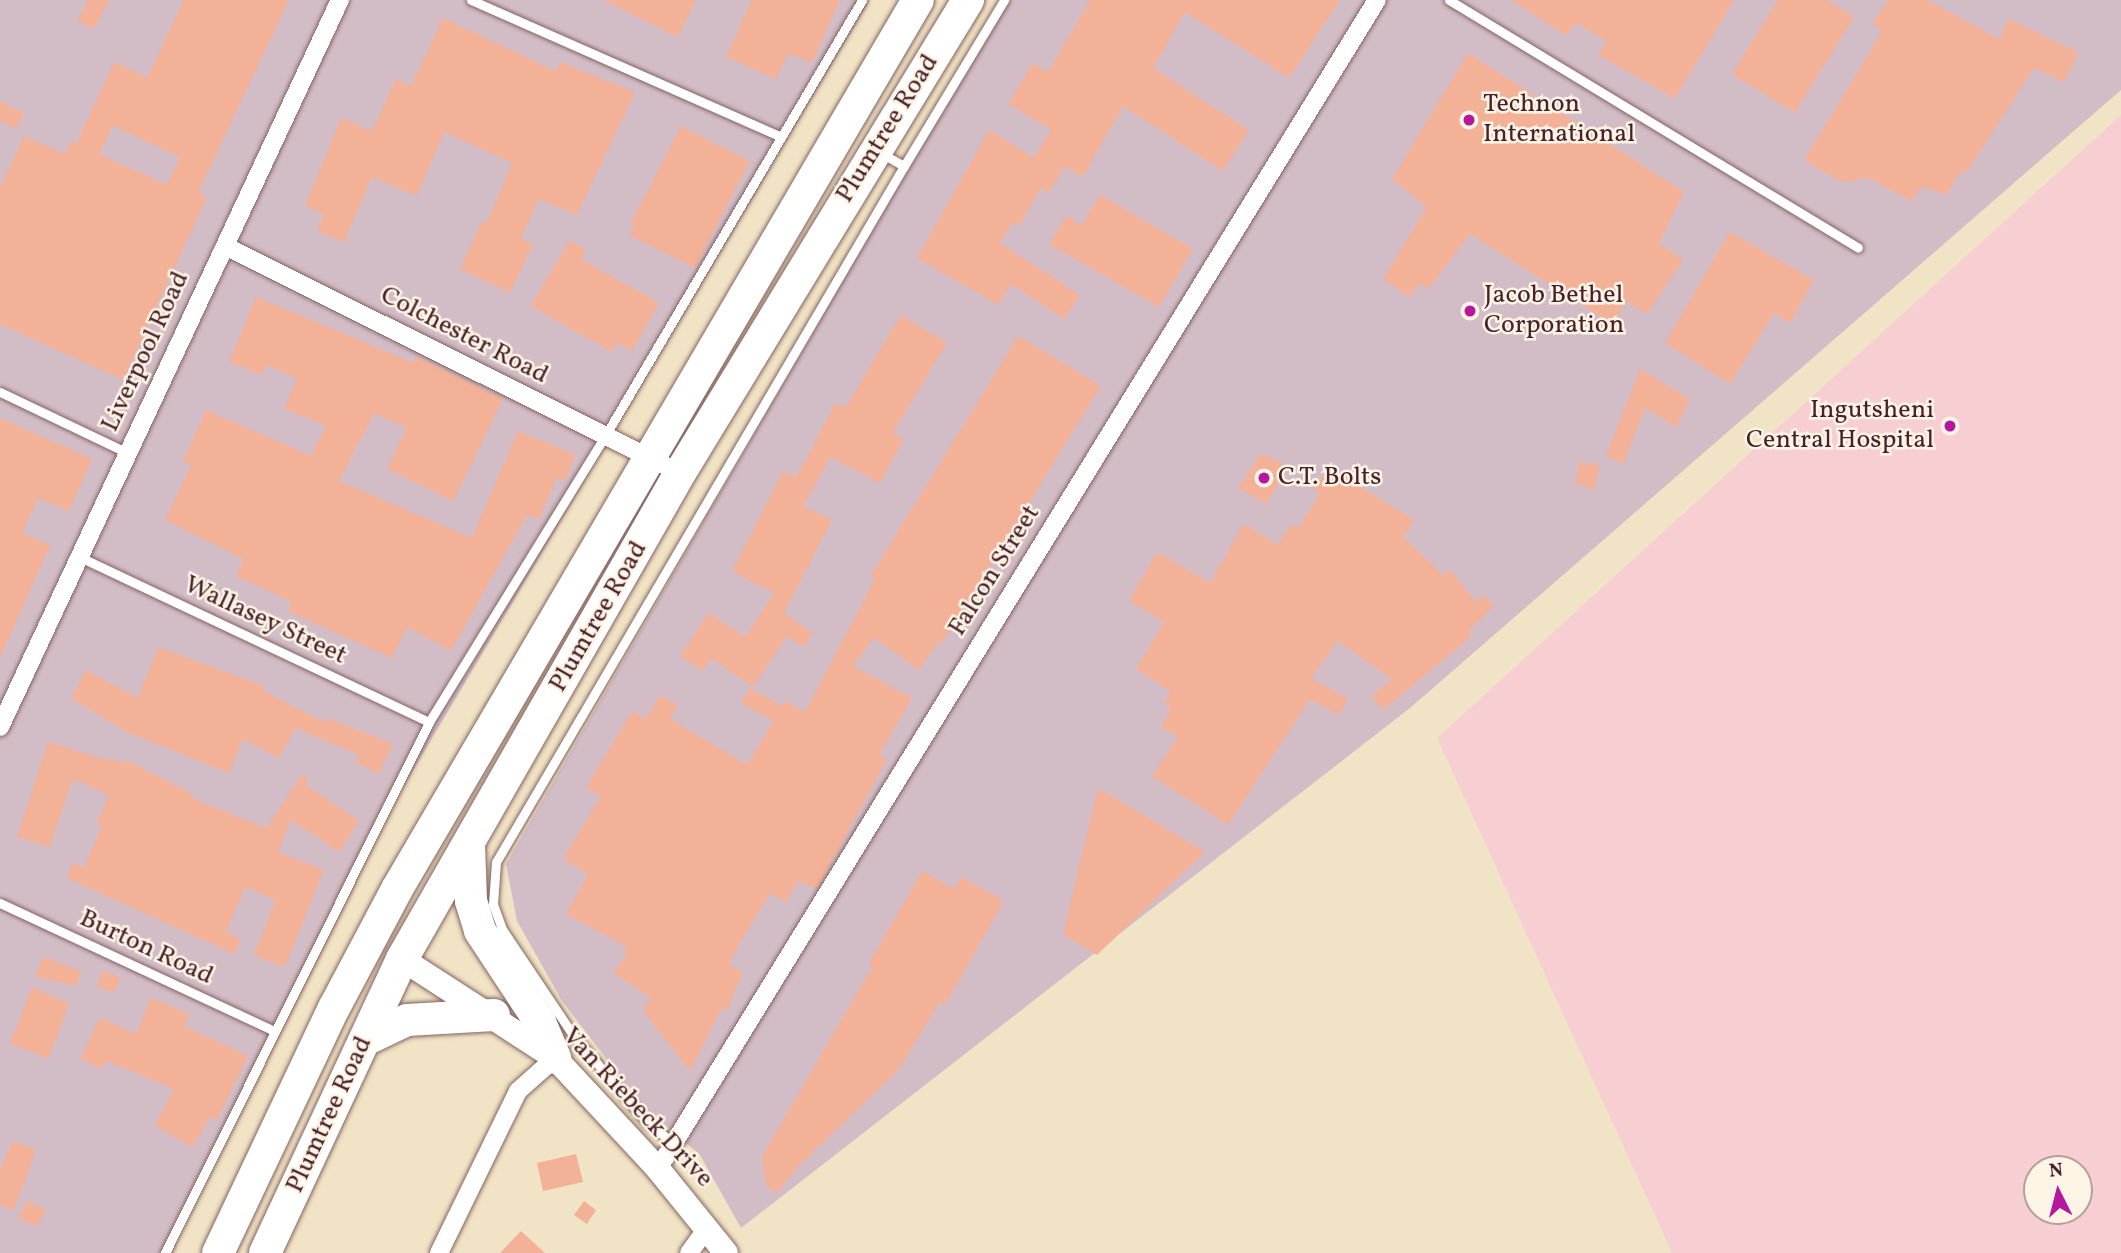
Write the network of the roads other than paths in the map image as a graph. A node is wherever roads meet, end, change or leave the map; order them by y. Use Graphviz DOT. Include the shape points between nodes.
graph roads {
  1 [pos="340,0"];
  2 [pos="471,0"];
  3 [pos="862,0"];
  4 [pos="918,0"];
  5 [pos="968,0"];
  6 [pos="1004,0"];
  7 [pos="1377,0"];
  8 [pos="1449,0"];
  9 [pos="780,137"];
  10 [pos="874,149"];
  11 [pos="904,166"];
  12 [pos="225,246"];
  13 [pos="1858,248"];
  14 [pos="0,392"];
  15 [pos="605,436"];
  16 [pos="128,453"];
  17 [pos="647,457"];
  18 [pos="680,472"];
  19 [pos="82,558"];
  20 [pos="429,722"];
  21 [pos="0,727"];
  22 [pos="469,842"];
  23 [pos="397,890"];
  24 [pos="0,903"];
  25 [pos="402,959"];
  26 [pos="334,1008"];
  27 [pos="494,1016"];
  28 [pos="275,1031"];
  29 [pos="367,1039"];
  30 [pos="555,1058"];
  31 [pos="673,1143"];
  32 [pos="658,1169"];
  33 [pos="707,1228"];
  34 [pos="165,1253"];
  35 [pos="218,1253"];
  36 [pos="265,1253"];
  37 [pos="439,1253"];
  38 [pos="689,1253"];
  39 [pos="726,1253"];
  1 -- 12 [label="street, Liverpool Road"];
  2 -- 9 [label="lane"];
  3 -- 9 [label="lane"];
  4 -- 17 [label="highway, Plumtree Road"];
  5 -- 10 [label="highway, Plumtree Road"];
  6 -- 11 [label="lane"];
  7 -- 31 [label="street, Falcon Street"];
  8 -- 13 [label="lane"];
  9 -- 15 [label="lane"];
  10 -- 11 [label="lane"];
  10 -- 18 [label="highway, Plumtree Road"];
  11 -- 31 [label="lane" via="496,862 493,904 502,929 573,1035 646,1121"];
  12 -- 15 [label="street, Colchester Road"];
  12 -- 16 [label="street, Liverpool Road"];
  14 -- 16 [label="lane"];
  15 -- 17 [label="street, Colchester Road"];
  15 -- 20 [label="lane"];
  16 -- 19 [label="street, Liverpool Road"];
  17 -- 18 [label="street, Colchester Road"];
  17 -- 23 [label="highway, Plumtree Road"];
  18 -- 22 [label="highway, Plumtree Road"];
  19 -- 20 [label="lane, Wallasey Street"];
  19 -- 21 [label="street, Liverpool Road"];
  20 -- 28 [label="lane"];
  22 -- 25 [label="highway, Plumtree Road"];
  22 -- 30 [label="highway" via="471,901 480,931 540,1022"];
  23 -- 25 [label="highway" via="394,925"];
  23 -- 26 [label="highway, Plumtree Road"];
  24 -- 28 [label="lane, Burton Road"];
  25 -- 26 [label="highway" via="374,973"];
  25 -- 27 [label="street, Van Riebeck Drive"];
  25 -- 29 [label="highway, Plumtree Road"];
  26 -- 35 [label="highway, Plumtree Road"];
  27 -- 29 [label="highway" via="407,1020"];
  27 -- 30 [label="street, Van Riebeck Drive"];
  28 -- 34 [label="lane"];
  29 -- 36 [label="highway, Plumtree Road"];
  30 -- 32 [label="street, Van Riebeck Drive"];
  30 -- 37 [label="street" via="518,1091"];
  31 -- 32 [label="street, Falcon Street"];
  32 -- 33 [label="street, Van Riebeck Drive"];
  33 -- 38 [label="street"];
  33 -- 39 [label="street, Van Riebeck Drive"];
}
